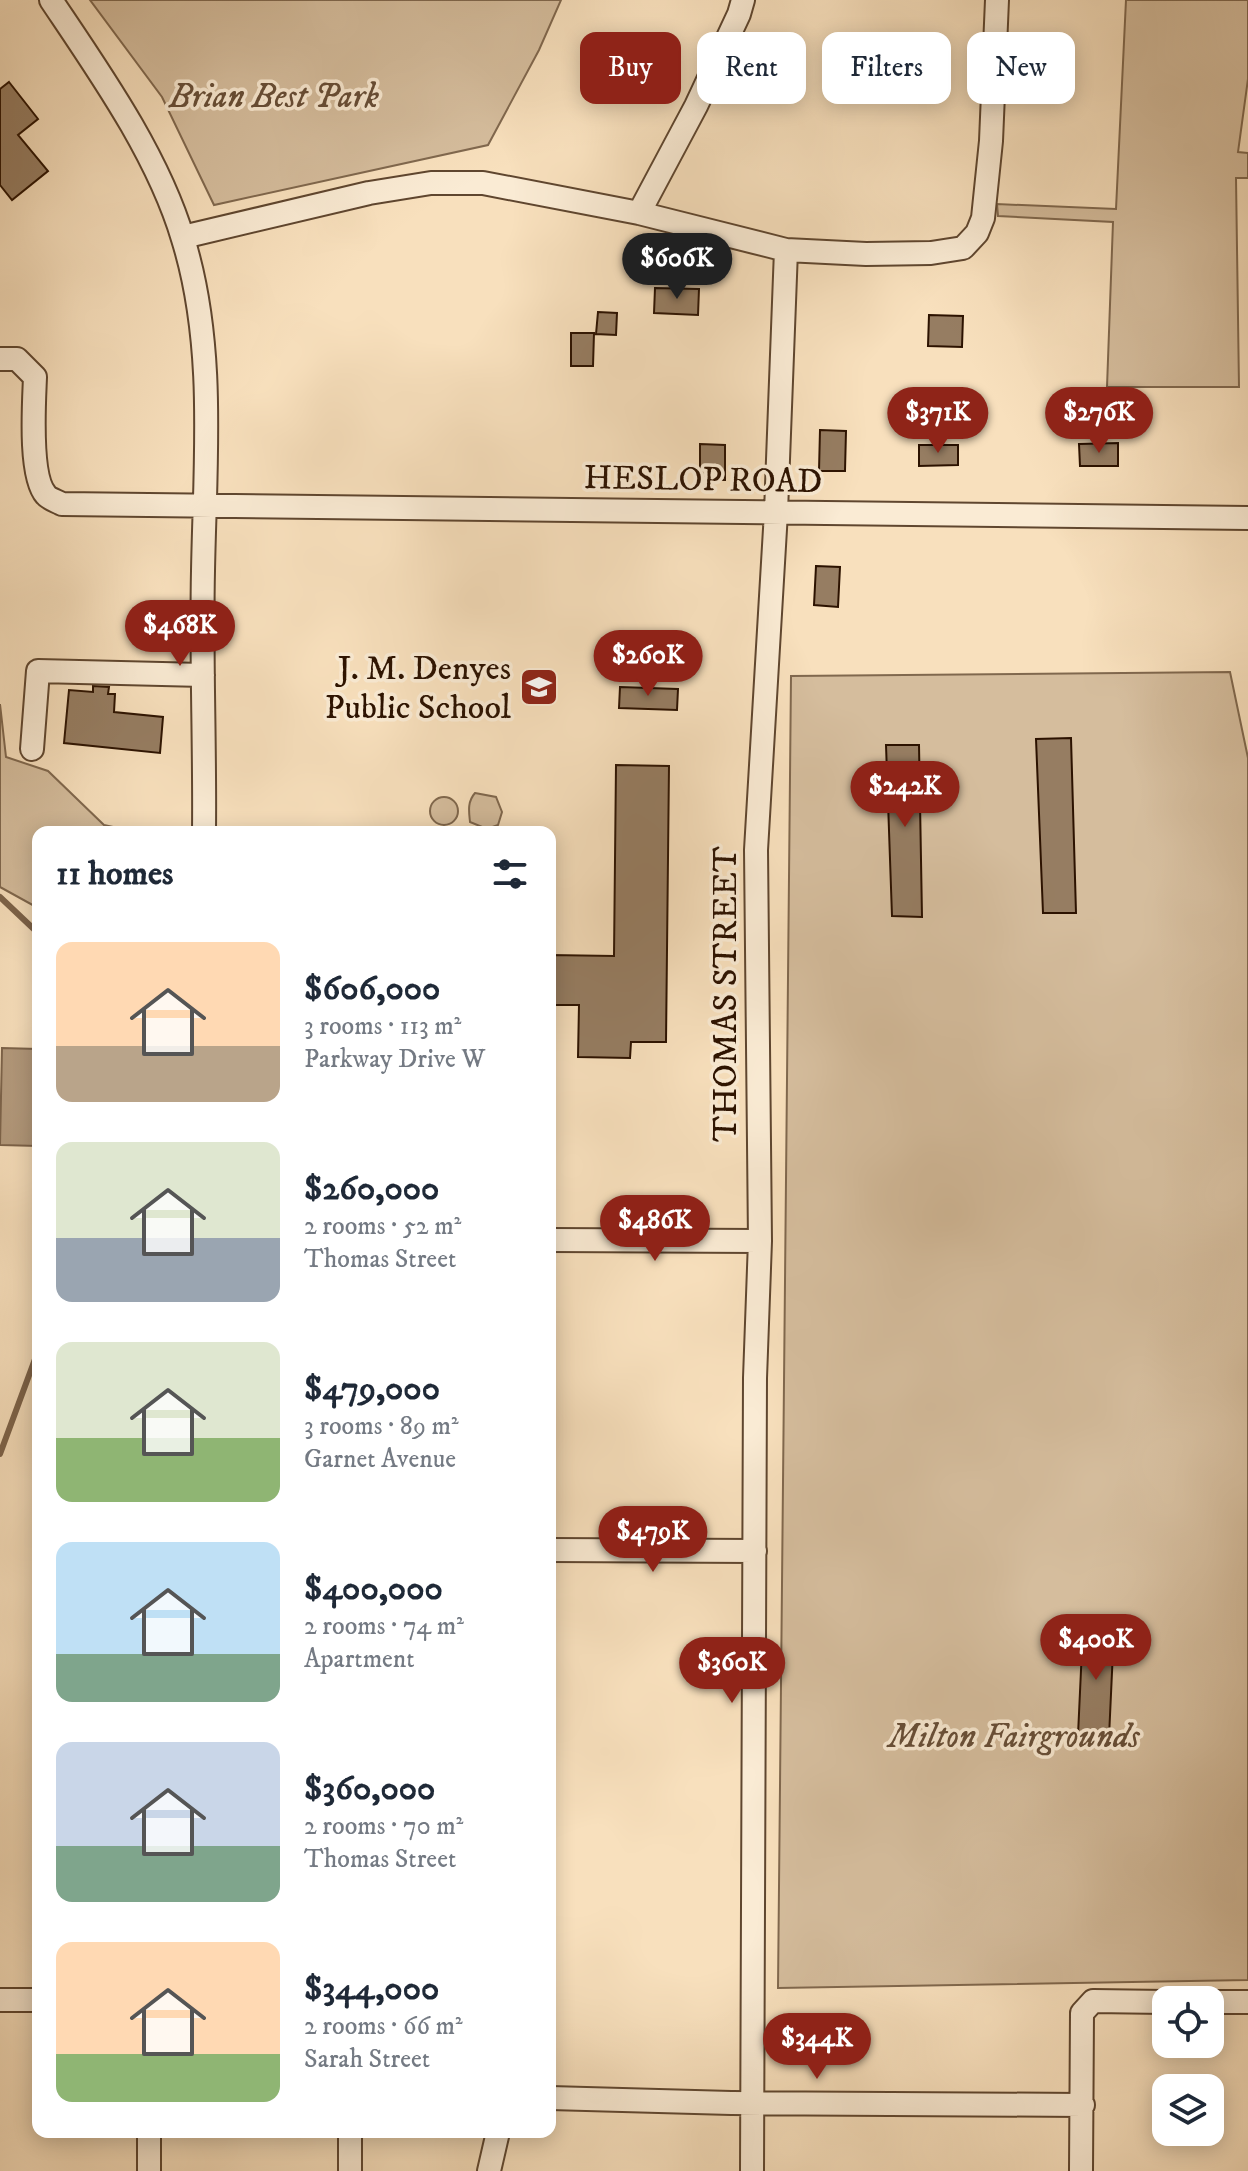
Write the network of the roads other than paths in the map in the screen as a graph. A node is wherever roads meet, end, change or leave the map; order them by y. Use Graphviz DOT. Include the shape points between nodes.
graph roads {
  1 [pos="51,0"];
  2 [pos="743,0"];
  3 [pos="997,0"];
  4 [pos="639,213"];
  5 [pos="183,237"];
  6 [pos="786,250"];
  7 [pos="0,359"];
  8 [pos="205,506"];
  9 [pos="776,512"];
  10 [pos="1248,518"];
  11 [pos="203,675"];
  12 [pos="32,749"];
  13 [pos="204,826"];
  14 [pos="556,1240"];
  15 [pos="760,1241"];
  16 [pos="556,1550"];
  17 [pos="755,1551"];
  18 [pos="0,2000"];
  19 [pos="32,2000"];
  20 [pos="1152,2002"];
  21 [pos="1224,2002"];
  22 [pos="1248,2002"];
  23 [pos="556,2098"];
  24 [pos="752,2103"];
  25 [pos="1083,2105"];
  26 [pos="149,2138"];
  27 [pos="350,2138"];
  28 [pos="497,2138"];
  29 [pos="149,2171"];
  30 [pos="350,2171"];
  31 [pos="489,2171"];
  32 [pos="752,2171"];
  33 [pos="1081,2171"];
  1 -- 5 [label="street" via="143,147"];
  2 -- 4 [label="street" via="696,106"];
  3 -- 6 [label="street" via="991,141 977,233 963,248 931,253"];
  4 -- 5 [label="street" via="483,183 431,183"];
  4 -- 6 [label="street"];
  5 -- 8 [label="street" via="203,341"];
  6 -- 9 [label="street, THOMAS STREET"];
  7 -- 8 [label="street, HESLOP ROAD" via="17,359 35,377 37,478 46,496 62,504"];
  8 -- 9 [label="street, HESLOP ROAD"];
  8 -- 11 [label="street"];
  9 -- 10 [label="street, HESLOP ROAD"];
  9 -- 15 [label="street, THOMAS STREET" via="756,850"];
  11 -- 12 [label="street" via="38,671"];
  11 -- 13 [label="street"];
  14 -- 15 [label="street"];
  15 -- 17 [label="street, THOMAS STREET"];
  16 -- 17 [label="street"];
  17 -- 24 [label="street, THOMAS STREET"];
  18 -- 19 [label="street"];
  20 -- 25 [label="street" via="1093,2001 1086,2006"];
  21 -- 22 [label="street"];
  23 -- 24 [label="street"];
  24 -- 25 [label="street"];
  24 -- 32 [label="street, THOMAS STREET"];
  25 -- 33 [label="street"];
  26 -- 29 [label="street"];
  27 -- 30 [label="street"];
  28 -- 31 [label="street"];
}
